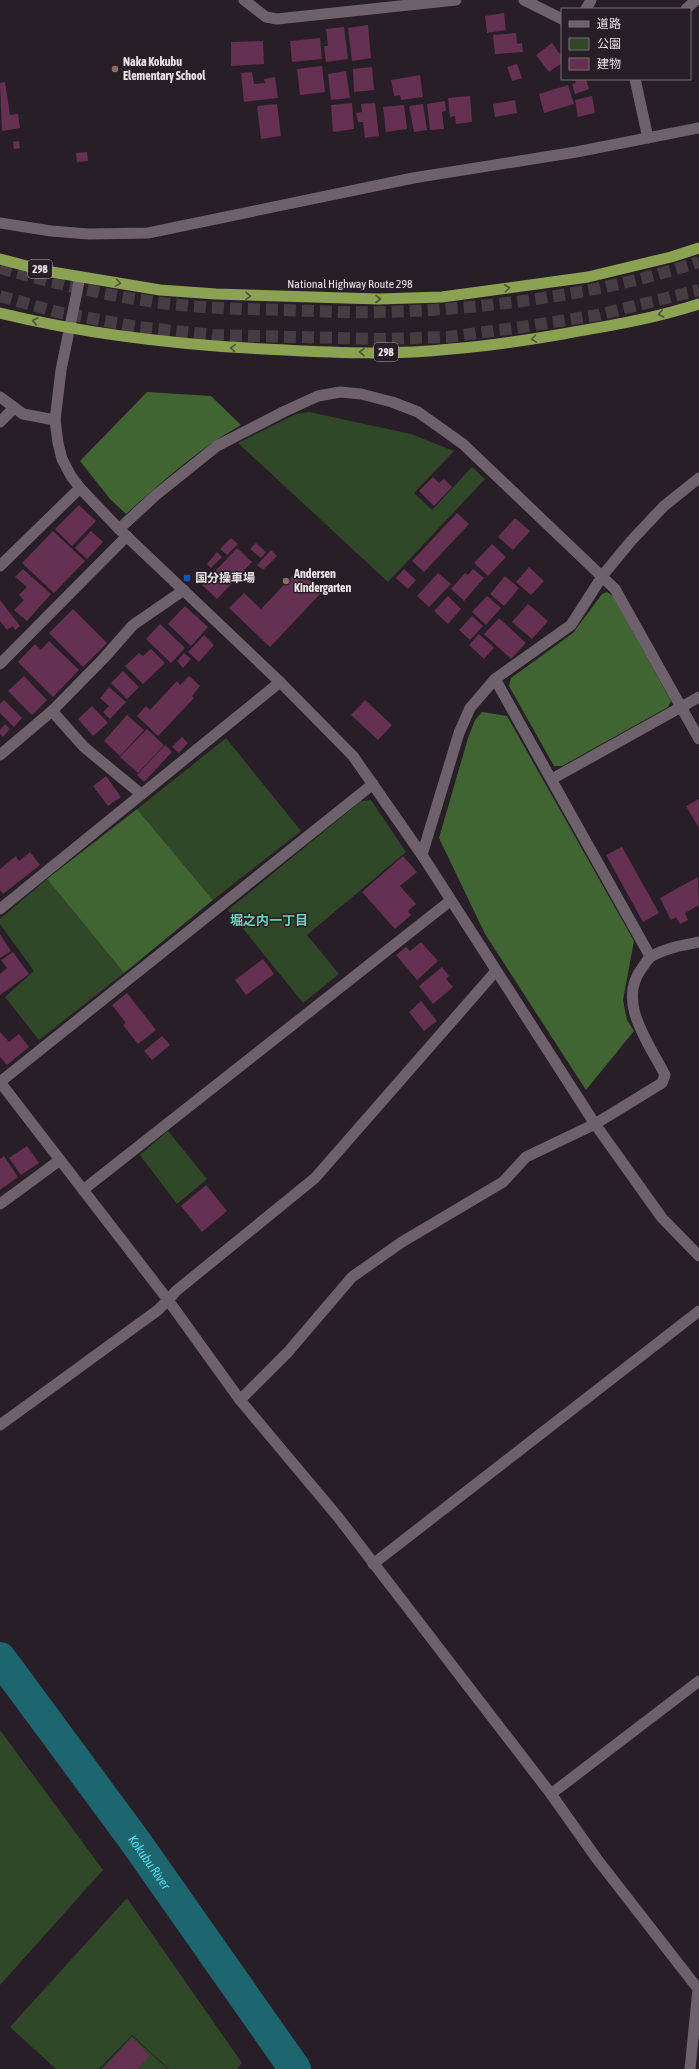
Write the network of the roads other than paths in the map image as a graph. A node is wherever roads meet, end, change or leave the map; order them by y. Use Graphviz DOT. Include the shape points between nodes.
graph roads {
  1 [pos="244,0"];
  2 [pos="456,0"];
  3 [pos="524,0"];
  4 [pos="696,0"];
  5 [pos="687,8"];
  6 [pos="561,18"];
  7 [pos="635,80"];
  8 [pos="699,128"];
  9 [pos="648,138"];
  10 [pos="0,223"];
  11 [pos="699,248"];
  12 [pos="0,259"];
  13 [pos="80,277"];
  14 [pos="699,304"];
  15 [pos="0,313"];
  16 [pos="70,328"];
  17 [pos="0,398"];
  18 [pos="13,409"];
  19 [pos="55,420"];
  20 [pos="0,422"];
  21 [pos="699,478"];
  22 [pos="80,488"];
  23 [pos="123,532"];
  24 [pos="0,566"];
  25 [pos="603,575"];
  26 [pos="184,590"];
  27 [pos="0,664"];
  28 [pos="495,679"];
  29 [pos="280,682"];
  30 [pos="699,697"];
  31 [pos="681,707"];
  32 [pos="52,711"];
  33 [pos="699,739"];
  34 [pos="0,755"];
  35 [pos="552,779"];
  36 [pos="372,784"];
  37 [pos="142,794"];
  38 [pos="422,855"];
  39 [pos="450,900"];
  40 [pos="0,908"];
  41 [pos="699,942"];
  42 [pos="650,956"];
  43 [pos="495,972"];
  44 [pos="0,1082"];
  45 [pos="595,1124"];
  46 [pos="60,1160"];
  47 [pos="83,1190"];
  48 [pos="0,1204"];
  49 [pos="699,1256"];
  50 [pos="168,1300"];
  51 [pos="699,1311"];
  52 [pos="240,1400"];
  53 [pos="0,1424"];
  54 [pos="373,1564"];
  55 [pos="699,1681"];
  56 [pos="551,1794"];
  57 [pos="695,2051"];
  58 [pos="690,2069"];
  1 -- 2 [label="street" via="266,16 277,19"];
  3 -- 6 [label="street"];
  4 -- 5 [label="street"];
  7 -- 9 [label="street"];
  8 -- 9 [label="street"];
  9 -- 10 [label="street" via="413,178 148,233 89,234"];
  13 -- 11 [label="highway, National Highway Route 298 / 298, one-way" via="160,290 216,294 379,299 442,297 588,276"];
  12 -- 13 [label="highway, National Highway Route 298 / 298"];
  13 -- 16 [label="street"];
  14 -- 16 [label="highway, 298, one-way" via="601,328 524,340 450,350 382,353 207,347"];
  16 -- 15 [label="highway, 298, one-way"];
  16 -- 19 [label="street" via="61,370"];
  17 -- 18 [label="street"];
  18 -- 19 [label="street" via="35,418"];
  18 -- 20 [label="street"];
  19 -- 22 [label="street" via="62,459"];
  21 -- 25 [label="street" via="664,506 631,540"];
  22 -- 23 [label="street"];
  22 -- 24 [label="street"];
  23 -- 25 [label="street" via="197,461 238,434 318,396 340,392 361,394 392,402 418,412 448,432"];
  23 -- 26 [label="street"];
  23 -- 27 [label="street"];
  25 -- 28 [label="street" via="570,625"];
  25 -- 31 [label="street" via="615,589"];
  26 -- 29 [label="street"];
  26 -- 32 [label="street" via="133,624"];
  28 -- 35 [label="street"];
  28 -- 38 [label="street" via="470,708 459,733"];
  29 -- 36 [label="street" via="353,756"];
  29 -- 37 [label="street"];
  30 -- 31 [label="street"];
  31 -- 33 [label="street"];
  31 -- 35 [label="street"];
  32 -- 34 [label="street"];
  32 -- 37 [label="street" via="84,747"];
  35 -- 42 [label="street"];
  36 -- 38 [label="street"];
  36 -- 44 [label="street"];
  37 -- 40 [label="street"];
  38 -- 39 [label="street"];
  39 -- 43 [label="street"];
  39 -- 47 [label="street"];
  41 -- 42 [label="street" via="672,947"];
  42 -- 45 [label="street" via="635,978 631,989 632,1005 636,1019 665,1075 662,1083"];
  43 -- 45 [label="street"];
  43 -- 50 [label="street" via="315,1178 176,1290"];
  44 -- 46 [label="street"];
  45 -- 49 [label="street" via="662,1218"];
  45 -- 52 [label="street" via="526,1157 503,1182 402,1242 352,1277 288,1352"];
  46 -- 47 [label="street"];
  46 -- 48 [label="street"];
  47 -- 50 [label="street"];
  50 -- 52 [label="street"];
  50 -- 53 [label="street" via="158,1310"];
  51 -- 54 [label="street"];
  52 -- 54 [label="street" via="338,1517"];
  54 -- 56 [label="street"];
  55 -- 56 [label="street"];
  56 -- 57 [label="street" via="597,1859 698,1989"];
  57 -- 58 [label="street"];
}
